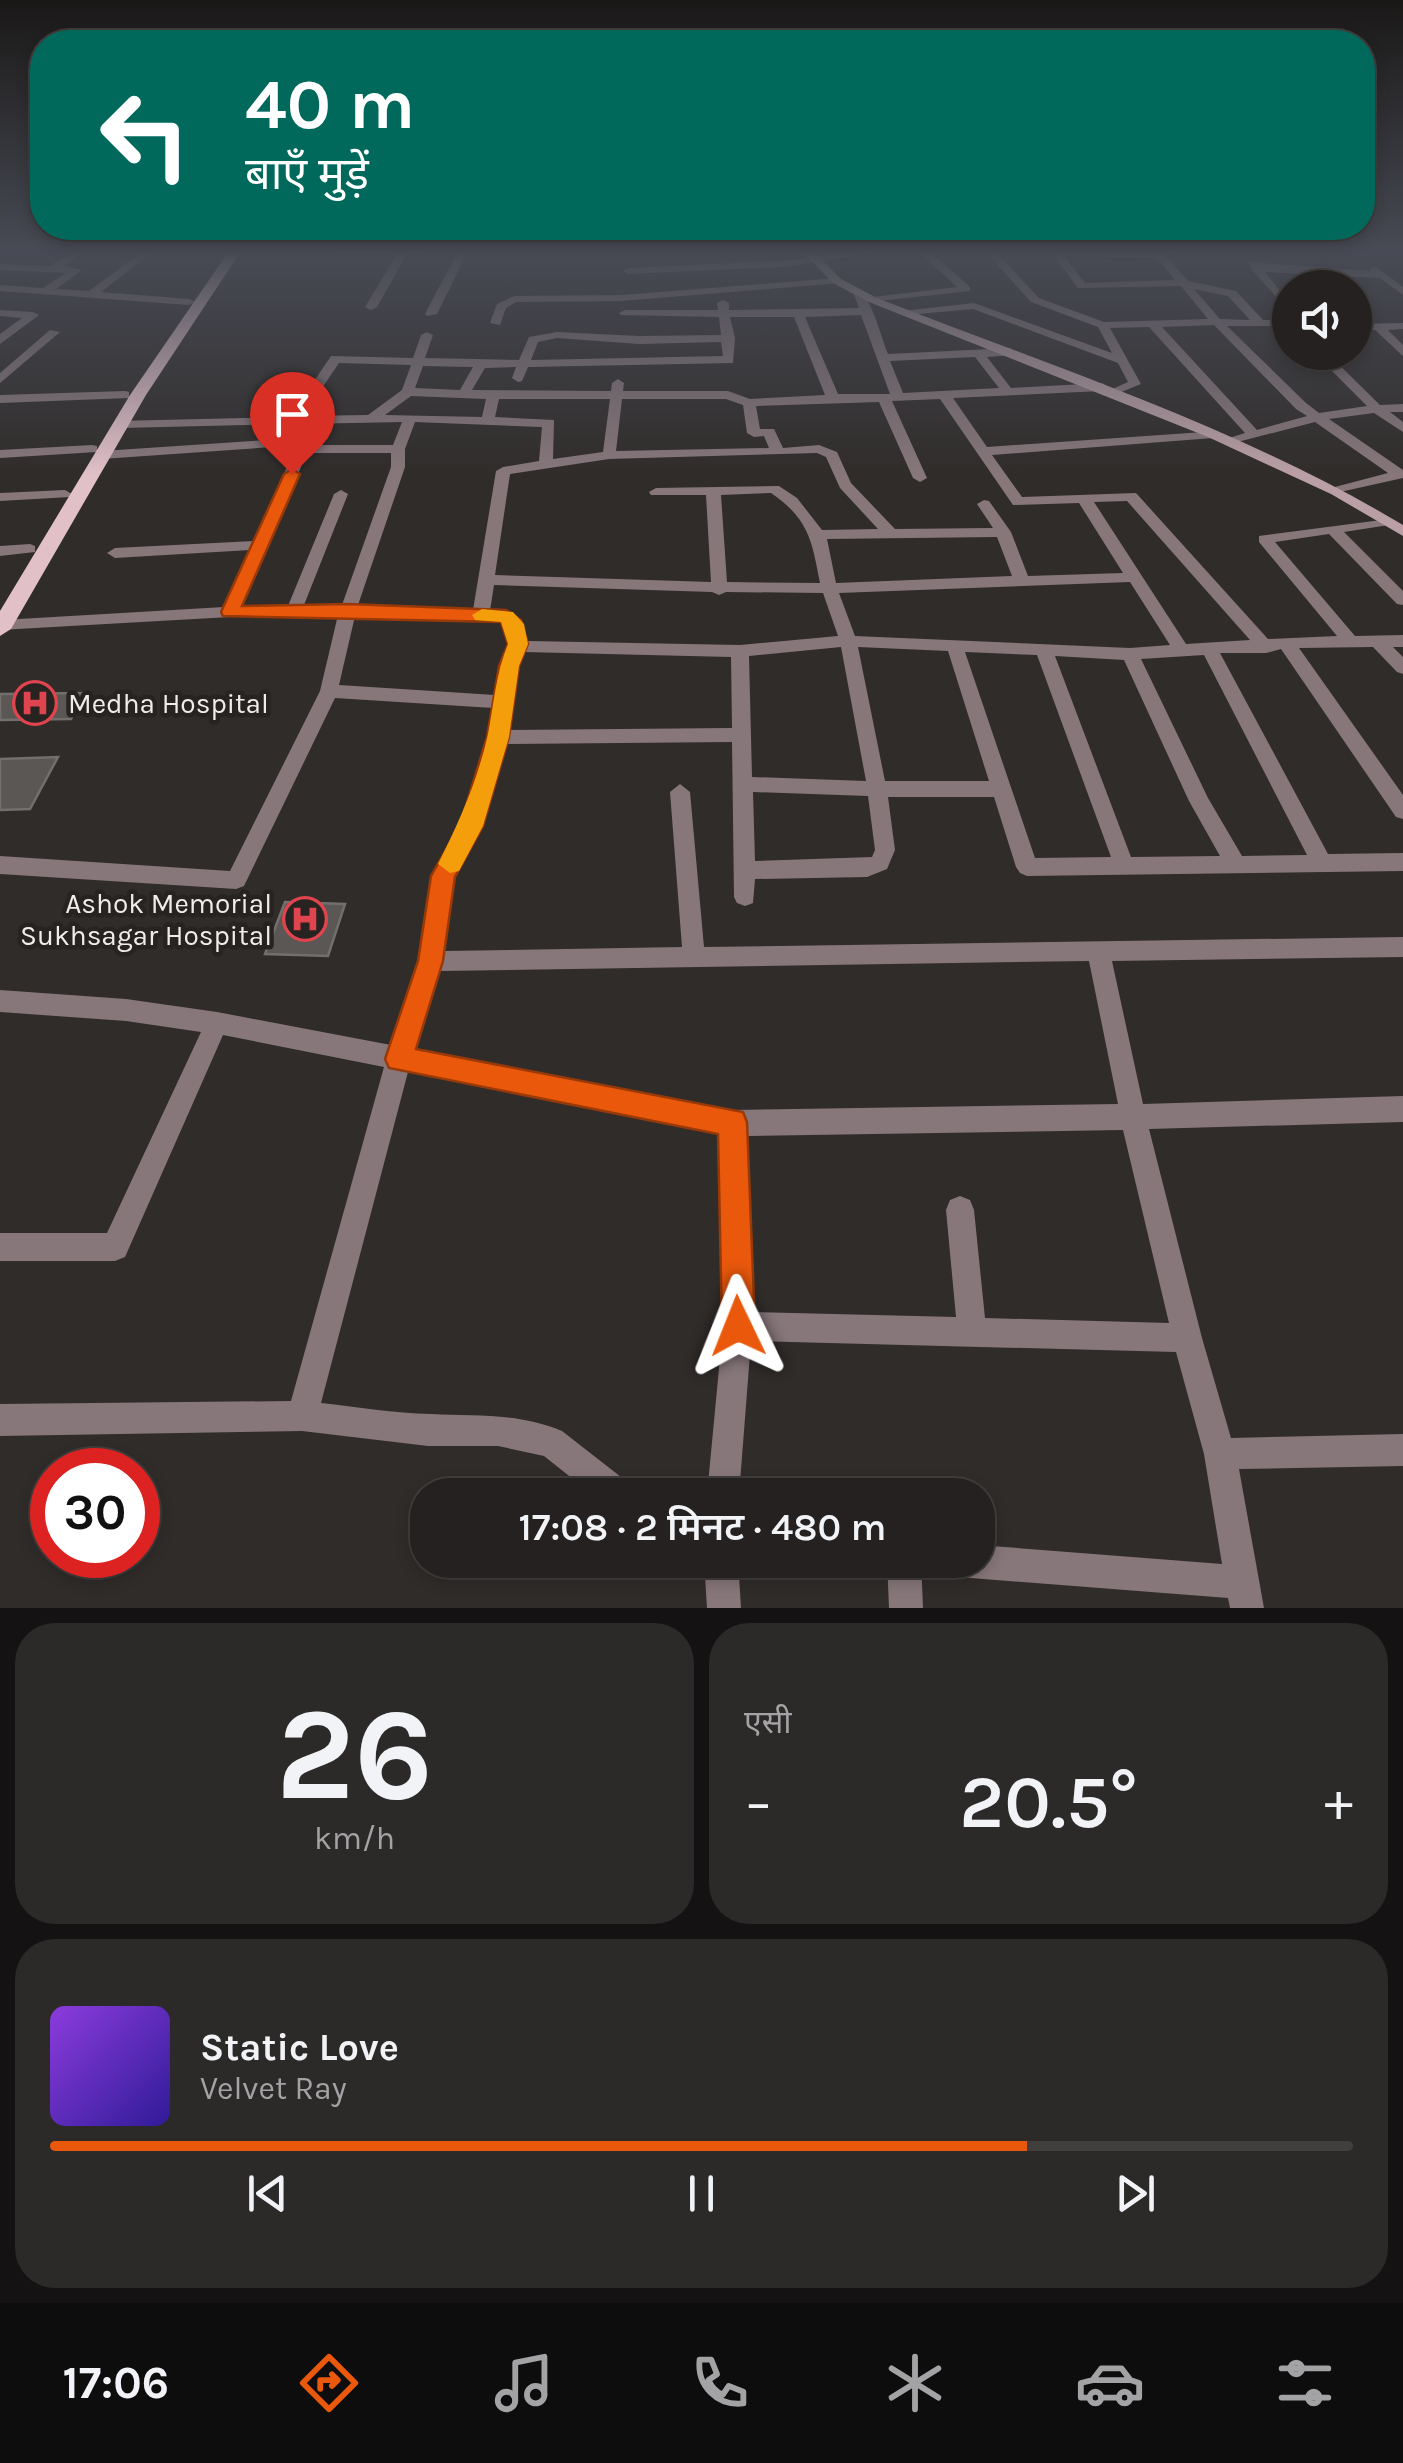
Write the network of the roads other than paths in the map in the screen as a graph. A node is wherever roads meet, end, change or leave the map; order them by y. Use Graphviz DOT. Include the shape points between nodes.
graph roads {
  1 [pos="173,326"];
  2 [pos="186,326"];
  3 [pos="726,326"];
  4 [pos="803,326"];
  5 [pos="875,326"];
  6 [pos="942,326"];
  7 [pos="1028,326"];
  8 [pos="1104,326"];
  9 [pos="1155,326"];
  10 [pos="1221,326"];
  11 [pos="1379,326"];
  12 [pos="54,332"];
  13 [pos="427,335"];
  14 [pos="1010,352"];
  15 [pos="1403,352"];
  16 [pos="978,353"];
  17 [pos="883,358"];
  18 [pos="730,360"];
  19 [pos="417,362"];
  20 [pos="1125,362"];
  21 [pos="481,364"];
  22 [pos="522,366"];
  23 [pos="1337,370"];
  24 [pos="620,373"];
  25 [pos="0,379"];
  26 [pos="1108,389"];
  27 [pos="408,392"];
  28 [pos="1008,392"];
  29 [pos="464,394"];
  30 [pos="616,394"];
  31 [pos="493,395"];
  32 [pos="728,395"];
  33 [pos="944,395"];
  34 [pos="125,396"];
  35 [pos="514,396"];
  36 [pos="0,398"];
  37 [pos="833,398"];
  38 [pos="891,398"];
  39 [pos="749,403"];
  40 [pos="1403,408"];
  41 [pos="1377,409"];
  42 [pos="1318,417"];
  43 [pos="410,418"];
  44 [pos="372,419"];
  45 [pos="294,420"];
  46 [pos="487,423"];
  47 [pos="121,424"];
  48 [pos="1403,428"];
  49 [pos="1214,434"];
  50 [pos="1254,436"];
  51 [pos="1231,442"];
  52 [pos="268,444"];
  53 [pos="302,449"];
  54 [pos="398,449"];
  55 [pos="986,451"];
  56 [pos="97,452"];
  57 [pos="778,452"];
  58 [pos="0,454"];
  59 [pos="652,454"];
  60 [pos="609,455"];
  61 [pos="546,465"];
  62 [pos="1401,474"];
  63 [pos="920,478"];
  64 [pos="74,487"];
  65 [pos="714,489"];
  66 [pos="1336,491"];
  67 [pos="341,494"];
  68 [pos="0,497"];
  69 [pos="1086,502"];
  70 [pos="984,504"];
  71 [pos="1384,522"];
  72 [pos="1332,529"];
  73 [pos="1403,531"];
  74 [pos="1002,532"];
  75 [pos="890,533"];
  76 [pos="818,535"];
  77 [pos="258,545"];
  78 [pos="30,549"];
  79 [pos="0,551"];
  80 [pos="116,553"];
  81 [pos="1136,577"];
  82 [pos="1021,579"];
  83 [pos="486,580"];
  84 [pos="830,588"];
  85 [pos="719,590"];
  86 [pos="1399,591"];
  87 [pos="0,600"];
  88 [pos="348,610"];
  89 [pos="294,611"];
  90 [pos="230,612"];
  91 [pos="481,615"];
  92 [pos="1,627"];
  93 [pos="1377,641"];
  94 [pos="1403,641"];
  95 [pos="848,642"];
  96 [pos="1350,642"];
  97 [pos="1286,643"];
  98 [pos="518,644"];
  99 [pos="955,646"];
  100 [pos="1266,647"];
  101 [pos="1210,650"];
  102 [pos="740,651"];
  103 [pos="1182,651"];
  104 [pos="1045,652"];
  105 [pos="1130,654"];
  106 [pos="1403,668"];
  107 [pos="329,691"];
  108 [pos="504,702"];
  109 [pos="742,735"];
  110 [pos="498,737"];
  111 [pos="743,784"];
  112 [pos="877,789"];
  113 [pos="999,789"];
  114 [pos="680,792"];
  115 [pos="1403,810"];
  116 [pos="1403,862"];
  117 [pos="1235,863"];
  118 [pos="1322,863"];
  119 [pos="0,865"];
  120 [pos="1124,865"];
  121 [pos="743,870"];
  122 [pos="745,897"];
  123 [pos="1403,947"];
  124 [pos="1099,954"];
  125 [pos="694,957"];
  126 [pos="430,961"];
  127 [pos="0,1001"];
  128 [pos="217,1024"];
  129 [pos="398,1059"];
  130 [pos="1403,1109"];
  131 [pos="1133,1117"];
  132 [pos="732,1122"];
  133 [pos="960,1210"];
  134 [pos="0,1247"];
  135 [pos="738,1326"];
  136 [pos="972,1332"];
  137 [pos="1187,1338"];
  138 [pos="302,1416"];
  139 [pos="0,1420"];
  140 [pos="1403,1450"];
  141 [pos="1220,1454"];
  142 [pos="596,1478"];
  143 [pos="725,1478"];
  144 [pos="995,1565"];
  145 [pos="723,1578"];
  146 [pos="905,1578"];
  147 [pos="1244,1595"];
  148 [pos="724,1608"];
  149 [pos="906,1608"];
  1 -- 34 [label="main road"];
  2 -- 47 [label="main road"];
  3 -- 18 [label="street"];
  3 -- 22 [label="street" via="639,340 556,334 533,339"];
  4 -- 37 [label="street"];
  5 -- 17 [label="street"];
  6 -- 14 [label="street"];
  7 -- 20 [label="street"];
  8 -- 20 [label="street"];
  9 -- 50 [label="street"];
  10 -- 42 [label="street"];
  11 -- 15 [label="street"];
  12 -- 25 [label="street"];
  13 -- 19 [label="street"];
  14 -- 16 [label="street"];
  14 -- 26 [label="street"];
  16 -- 17 [label="street"];
  16 -- 28 [label="street"];
  17 -- 38 [label="street"];
  18 -- 22 [label="street"];
  18 -- 32 [label="street"];
  19 -- 21 [label="street"];
  19 -- 27 [label="street"];
  19 -- 45 [label="street" via="335,359"];
  20 -- 26 [label="street" via="1135,384"];
  21 -- 22 [label="street"];
  21 -- 29 [label="street"];
  22 -- 35 [label="street"];
  23 -- 41 [label="street"];
  24 -- 30 [label="street"];
  26 -- 28 [label="street"];
  26 -- 49 [label="street"];
  27 -- 29 [label="street"];
  27 -- 44 [label="street"];
  28 -- 33 [label="street"];
  29 -- 31 [label="street"];
  30 -- 32 [label="street"];
  30 -- 35 [label="street"];
  30 -- 60 [label="street"];
  31 -- 35 [label="street"];
  31 -- 46 [label="street"];
  32 -- 39 [label="street"];
  33 -- 38 [label="street"];
  33 -- 55 [label="street"];
  34 -- 36 [label="street"];
  34 -- 56 [label="main road"];
  37 -- 38 [label="street"];
  37 -- 39 [label="street"];
  38 -- 63 [label="street"];
  39 -- 57 [label="street" via="754,433 769,432"];
  40 -- 41 [label="street"];
  41 -- 42 [label="street"];
  41 -- 48 [label="street"];
  42 -- 50 [label="street"];
  42 -- 62 [label="street"];
  43 -- 44 [label="street"];
  43 -- 46 [label="street"];
  43 -- 54 [label="street"];
  44 -- 45 [label="street"];
  45 -- 47 [label="street"];
  45 -- 53 [label="street"];
  46 -- 61 [label="street" via="549,423"];
  47 -- 56 [label="main road"];
  49 -- 51 [label="street"];
  49 -- 55 [label="street"];
  50 -- 51 [label="street"];
  51 -- 66 [label="street"];
  52 -- 56 [label="street"];
  53 -- 54 [label="street"];
  53 -- 77 [label="street"];
  54 -- 88 [label="street" via="398,467"];
  55 -- 69 [label="street" via="1018,502"];
  56 -- 58 [label="street"];
  56 -- 64 [label="main road"];
  57 -- 59 [label="street"];
  57 -- 75 [label="street" via="820,449 832,455 845,485"];
  59 -- 60 [label="street"];
  59 -- 65 [label="street" via="656,498"];
  60 -- 61 [label="street"];
  61 -- 83 [label="street" via="503,471"];
  62 -- 66 [label="street"];
  64 -- 68 [label="street"];
  64 -- 78 [label="main road"];
  64 -- 92 [label="main road"];
  65 -- 76 [label="street" via="774,489"];
  65 -- 85 [label="street"];
  66 -- 71 [label="street"];
  67 -- 89 [label="street"];
  69 -- 81 [label="street"];
  69 -- 100 [label="street" via="1131,496"];
  70 -- 74 [label="street"];
  71 -- 72 [label="street"];
  71 -- 73 [label="street"];
  72 -- 86 [label="street"];
  72 -- 96 [label="street" via="1264,539"];
  74 -- 75 [label="street"];
  74 -- 82 [label="street"];
  75 -- 76 [label="street"];
  76 -- 84 [label="street"];
  77 -- 80 [label="street"];
  77 -- 90 [label="street"];
  78 -- 79 [label="street"];
  78 -- 87 [label="main road"];
  81 -- 82 [label="street"];
  81 -- 103 [label="street"];
  82 -- 84 [label="street"];
  83 -- 85 [label="street"];
  83 -- 91 [label="street"];
  84 -- 85 [label="street"];
  84 -- 95 [label="street"];
  88 -- 89 [label="street"];
  88 -- 91 [label="street"];
  88 -- 107 [label="street"];
  89 -- 90 [label="street"];
  90 -- 92 [label="street"];
  91 -- 98 [label="street" via="506,616"];
  93 -- 94 [label="street"];
  93 -- 96 [label="street"];
  93 -- 106 [label="street"];
  95 -- 99 [label="street"];
  95 -- 102 [label="street"];
  95 -- 112 [label="street"];
  96 -- 97 [label="street"];
  97 -- 100 [label="street"];
  97 -- 115 [label="street"];
  98 -- 102 [label="street"];
  98 -- 108 [label="street"];
  99 -- 104 [label="street"];
  99 -- 113 [label="street"];
  100 -- 101 [label="street"];
  101 -- 103 [label="street"];
  101 -- 118 [label="street"];
  102 -- 109 [label="street"];
  103 -- 105 [label="street"];
  104 -- 105 [label="street"];
  104 -- 120 [label="street"];
  105 -- 117 [label="street"];
  107 -- 108 [label="street"];
  107 -- 119 [label="street" via="236,880"];
  108 -- 110 [label="street"];
  109 -- 110 [label="street"];
  109 -- 111 [label="street"];
  110 -- 126 [label="street" via="472,826 443,876"];
  111 -- 112 [label="street"];
  111 -- 121 [label="street"];
  112 -- 113 [label="street"];
  112 -- 121 [label="street" via="880,862 867,868"];
  113 -- 120 [label="street" via="1027,867"];
  114 -- 125 [label="street"];
  116 -- 118 [label="street"];
  117 -- 118 [label="street"];
  117 -- 120 [label="street"];
  121 -- 122 [label="street"];
  123 -- 124 [label="street"];
  124 -- 125 [label="street"];
  124 -- 131 [label="street"];
  125 -- 126 [label="street"];
  126 -- 129 [label="street"];
  127 -- 128 [label="street"];
  128 -- 129 [label="street"];
  128 -- 134 [label="street" via="115,1247"];
  129 -- 132 [label="street"];
  129 -- 138 [label="street"];
  130 -- 131 [label="street"];
  131 -- 132 [label="street"];
  131 -- 137 [label="street"];
  132 -- 135 [label="street"];
  133 -- 136 [label="street"];
  135 -- 136 [label="street"];
  135 -- 143 [label="street"];
  136 -- 137 [label="street"];
  137 -- 141 [label="street"];
  138 -- 139 [label="street"];
  138 -- 142 [label="street" via="498,1430 551,1442"];
  140 -- 141 [label="street"];
  141 -- 147 [label="street"];
  144 -- 147 [label="street"];
  145 -- 148 [label="street"];
  146 -- 149 [label="street"];
}
